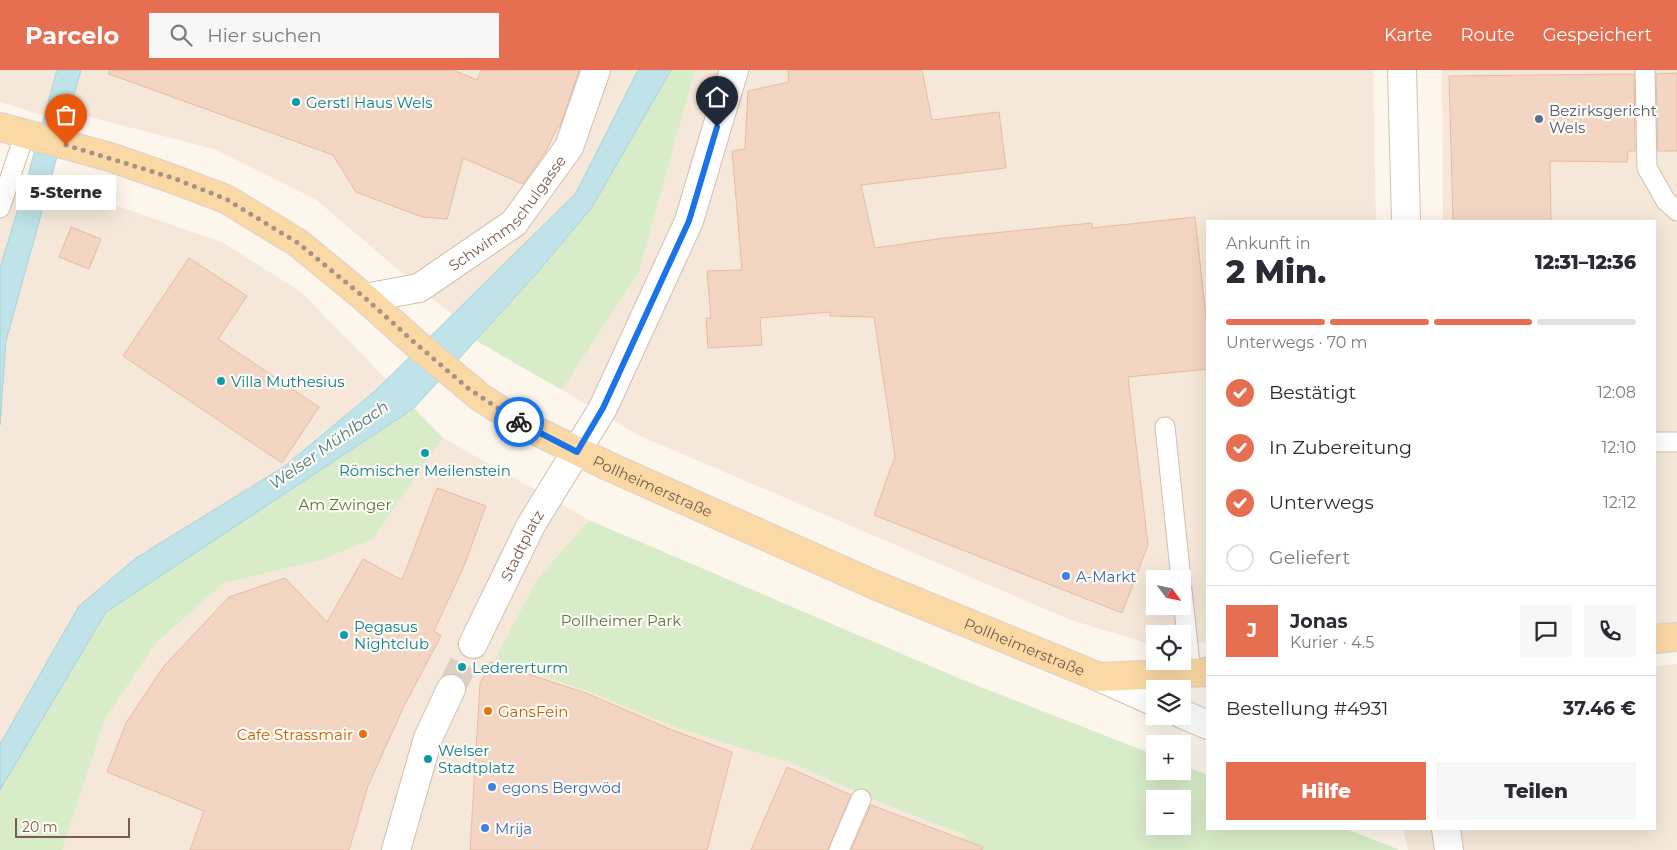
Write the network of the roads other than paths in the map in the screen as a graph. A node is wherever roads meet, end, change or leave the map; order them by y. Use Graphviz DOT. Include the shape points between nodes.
graph roads {
  1 [pos="596,70"];
  2 [pos="734,70"];
  3 [pos="1402,70"];
  4 [pos="1645,70"];
  5 [pos="21,132"];
  6 [pos="0,208"];
  7 [pos="1677,211"];
  8 [pos="1406,220"];
  9 [pos="365,298"];
  10 [pos="1165,427"];
  11 [pos="1656,442"];
  12 [pos="1677,442"];
  13 [pos="577,452"];
  14 [pos="1180,570"];
  15 [pos="1187,615"];
  16 [pos="1677,637"];
  17 [pos="1656,638"];
  18 [pos="473,644"];
  19 [pos="1199,673"];
  20 [pos="1099,677"];
  21 [pos="451,689"];
  22 [pos="1146,698"];
  23 [pos="1191,718"];
  24 [pos="1206,725"];
  25 [pos="861,799"];
  26 [pos="396,850"];
  27 [pos="838,850"];
  1 -- 9 [label="street, Schwimmschulgasse" via="569,147 514,224 418,288"];
  2 -- 13 [label="street, Stadtplatz" via="689,221 603,408"];
  3 -- 8 [label="street"];
  4 -- 7 [label="lane" via="1647,168 1666,201"];
  5 -- 6 [label="lane"];
  5 -- 9 [label="main road, Pollheimerstraße" via="173,178 226,199 298,243"];
  9 -- 13 [label="main road, Pollheimerstraße" via="480,397 522,424"];
  10 -- 14 [label="lane"];
  11 -- 12 [label="lane"];
  13 -- 18 [label="street, Stadtplatz" via="531,525"];
  13 -- 20 [label="main road, Pollheimerstraße" via="875,585"];
  15 -- 19 [label="lane"];
  16 -- 17 [label="main road"];
  19 -- 20 [label="main road, Pollheimerstraße"];
  20 -- 22 [label="street, Pollheimerstraße"];
  21 -- 26 [label="street" via="428,738"];
  23 -- 24 [label="street"];
  25 -- 27 [label="lane"];
}
